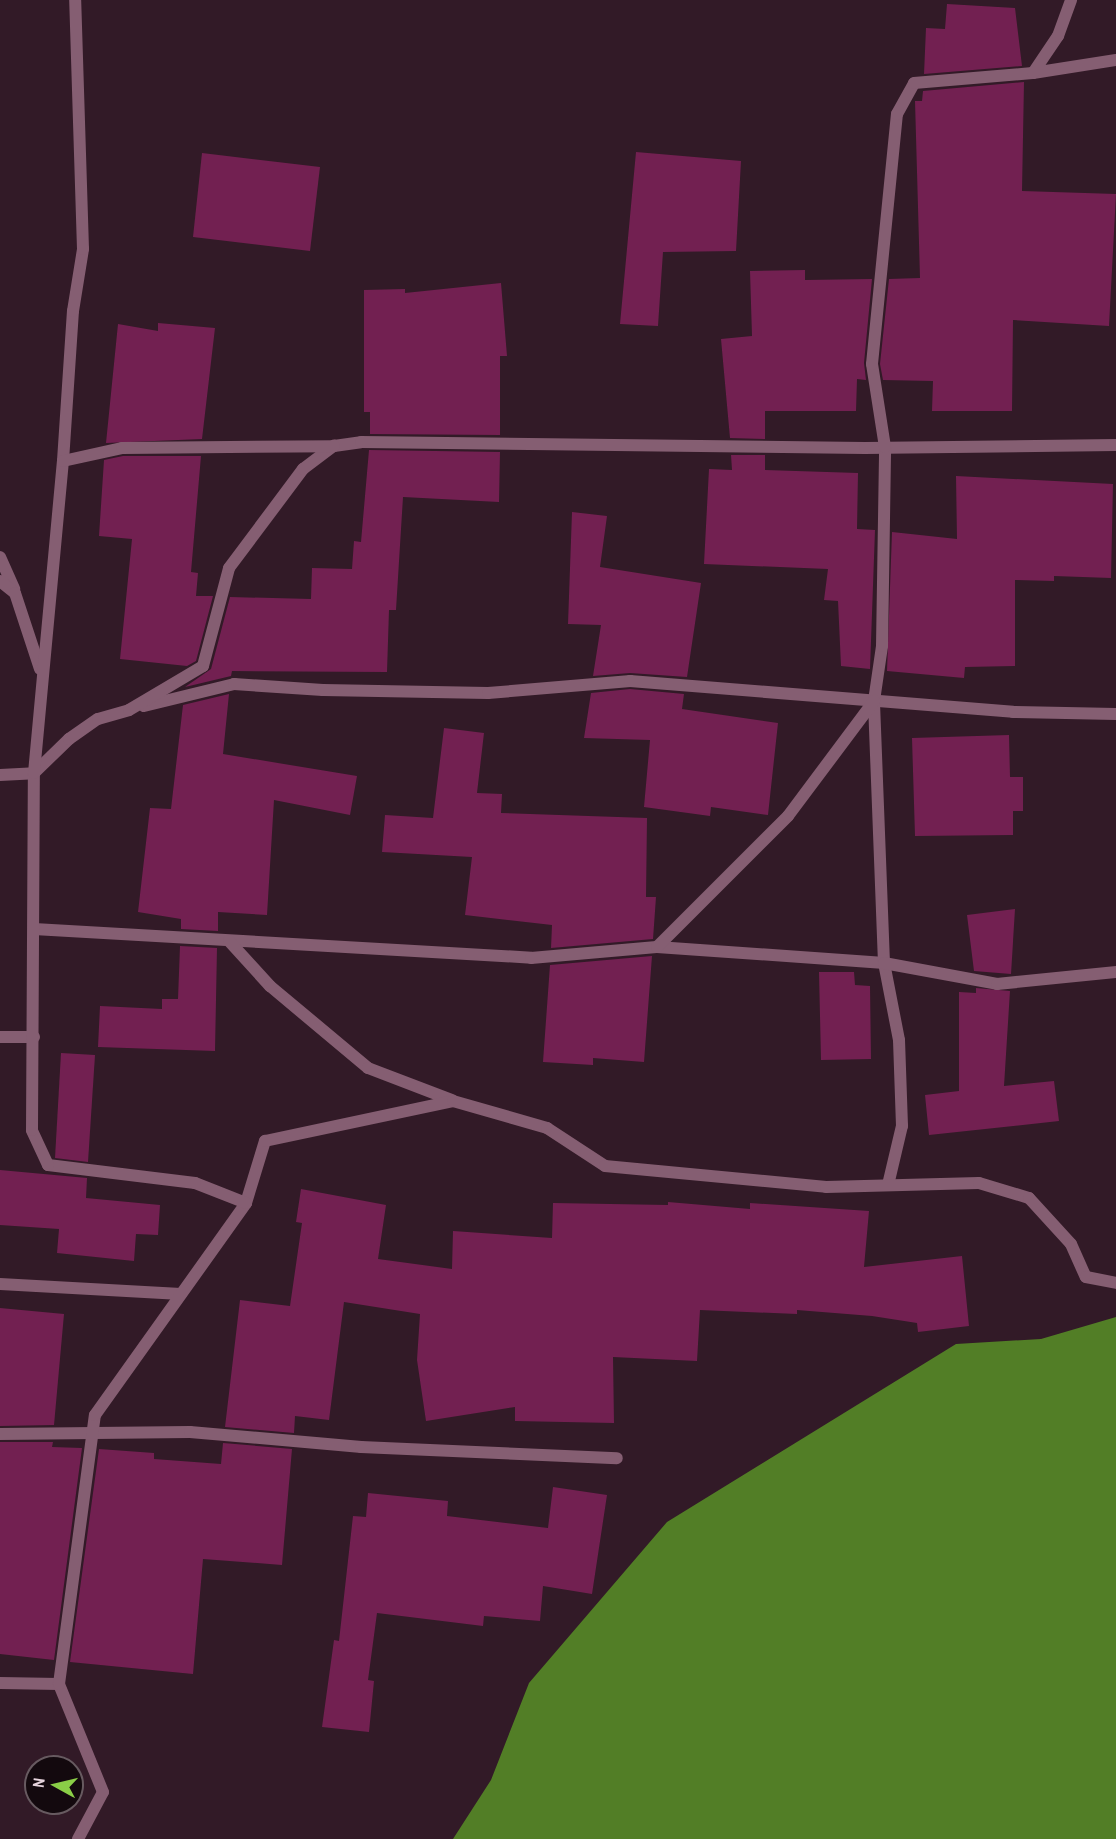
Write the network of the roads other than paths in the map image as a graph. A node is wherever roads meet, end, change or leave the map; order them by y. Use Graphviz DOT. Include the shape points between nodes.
graph roads {
  1 [pos="75,0"];
  2 [pos="1071,0"];
  3 [pos="1116,60"];
  4 [pos="1033,73"];
  5 [pos="1116,445"];
  6 [pos="334,446"];
  7 [pos="885,447"];
  8 [pos="63,461"];
  9 [pos="0,557"];
  10 [pos="0,580"];
  11 [pos="15,593"];
  12 [pos="41,673"];
  13 [pos="874,701"];
  14 [pos="129,710"];
  15 [pos="1116,714"];
  16 [pos="34,773"];
  17 [pos="0,775"];
  18 [pos="34,929"];
  19 [pos="229,941"];
  20 [pos="657,947"];
  21 [pos="884,963"];
  22 [pos="1116,972"];
  23 [pos="0,1037"];
  24 [pos="34,1037"];
  25 [pos="453,1101"];
  26 [pos="888,1185"];
  27 [pos="246,1203"];
  28 [pos="1116,1283"];
  29 [pos="0,1284"];
  30 [pos="181,1294"];
  31 [pos="93,1432"];
  32 [pos="0,1434"];
  33 [pos="617,1458"];
  34 [pos="0,1683"];
  35 [pos="59,1684"];
  36 [pos="78,1839"];
  1 -- 8 [label="street" via="83,249 74,311"];
  2 -- 4 [label="street" via="1058,36"];
  3 -- 4 [label="street"];
  4 -- 7 [label="street" via="914,83 897,114 872,364"];
  5 -- 7 [label="street"];
  6 -- 7 [label="street" via="361,442"];
  6 -- 8 [label="street" via="122,448"];
  6 -- 14 [label="street" via="303,469 229,568 203,666"];
  7 -- 13 [label="street" via="882,645"];
  8 -- 12 [label="street" via="53,593"];
  9 -- 11 [label="street"];
  10 -- 11 [label="street"];
  11 -- 12 [label="street"];
  12 -- 16 [label="street"];
  13 -- 14 [label="street" via="630,681 489,693 234,684"];
  13 -- 15 [label="street" via="1024,713"];
  13 -- 20 [label="street" via="788,816"];
  13 -- 21 [label="street"];
  14 -- 16 [label="street" via="98,719 69,739"];
  16 -- 17 [label="street"];
  16 -- 18 [label="street"];
  18 -- 19 [label="street"];
  18 -- 24 [label="street"];
  19 -- 20 [label="street" via="531,958"];
  19 -- 25 [label="street" via="270,987 368,1068"];
  20 -- 21 [label="street"];
  21 -- 22 [label="street" via="997,984"];
  21 -- 26 [label="street" via="899,1040 902,1126"];
  23 -- 24 [label="street"];
  24 -- 27 [label="street" via="32,1130 48,1165 195,1183"];
  25 -- 26 [label="street" via="547,1128 605,1166 826,1186"];
  25 -- 27 [label="street" via="265,1141"];
  26 -- 28 [label="street" via="979,1183 1029,1198 1071,1244 1086,1277"];
  27 -- 30 [label="street"];
  29 -- 30 [label="street"];
  30 -- 31 [label="street" via="95,1415"];
  31 -- 32 [label="street"];
  31 -- 33 [label="street" via="190,1432 361,1447"];
  31 -- 35 [label="street"];
  34 -- 35 [label="street"];
  35 -- 36 [label="street" via="103,1792"];
}
